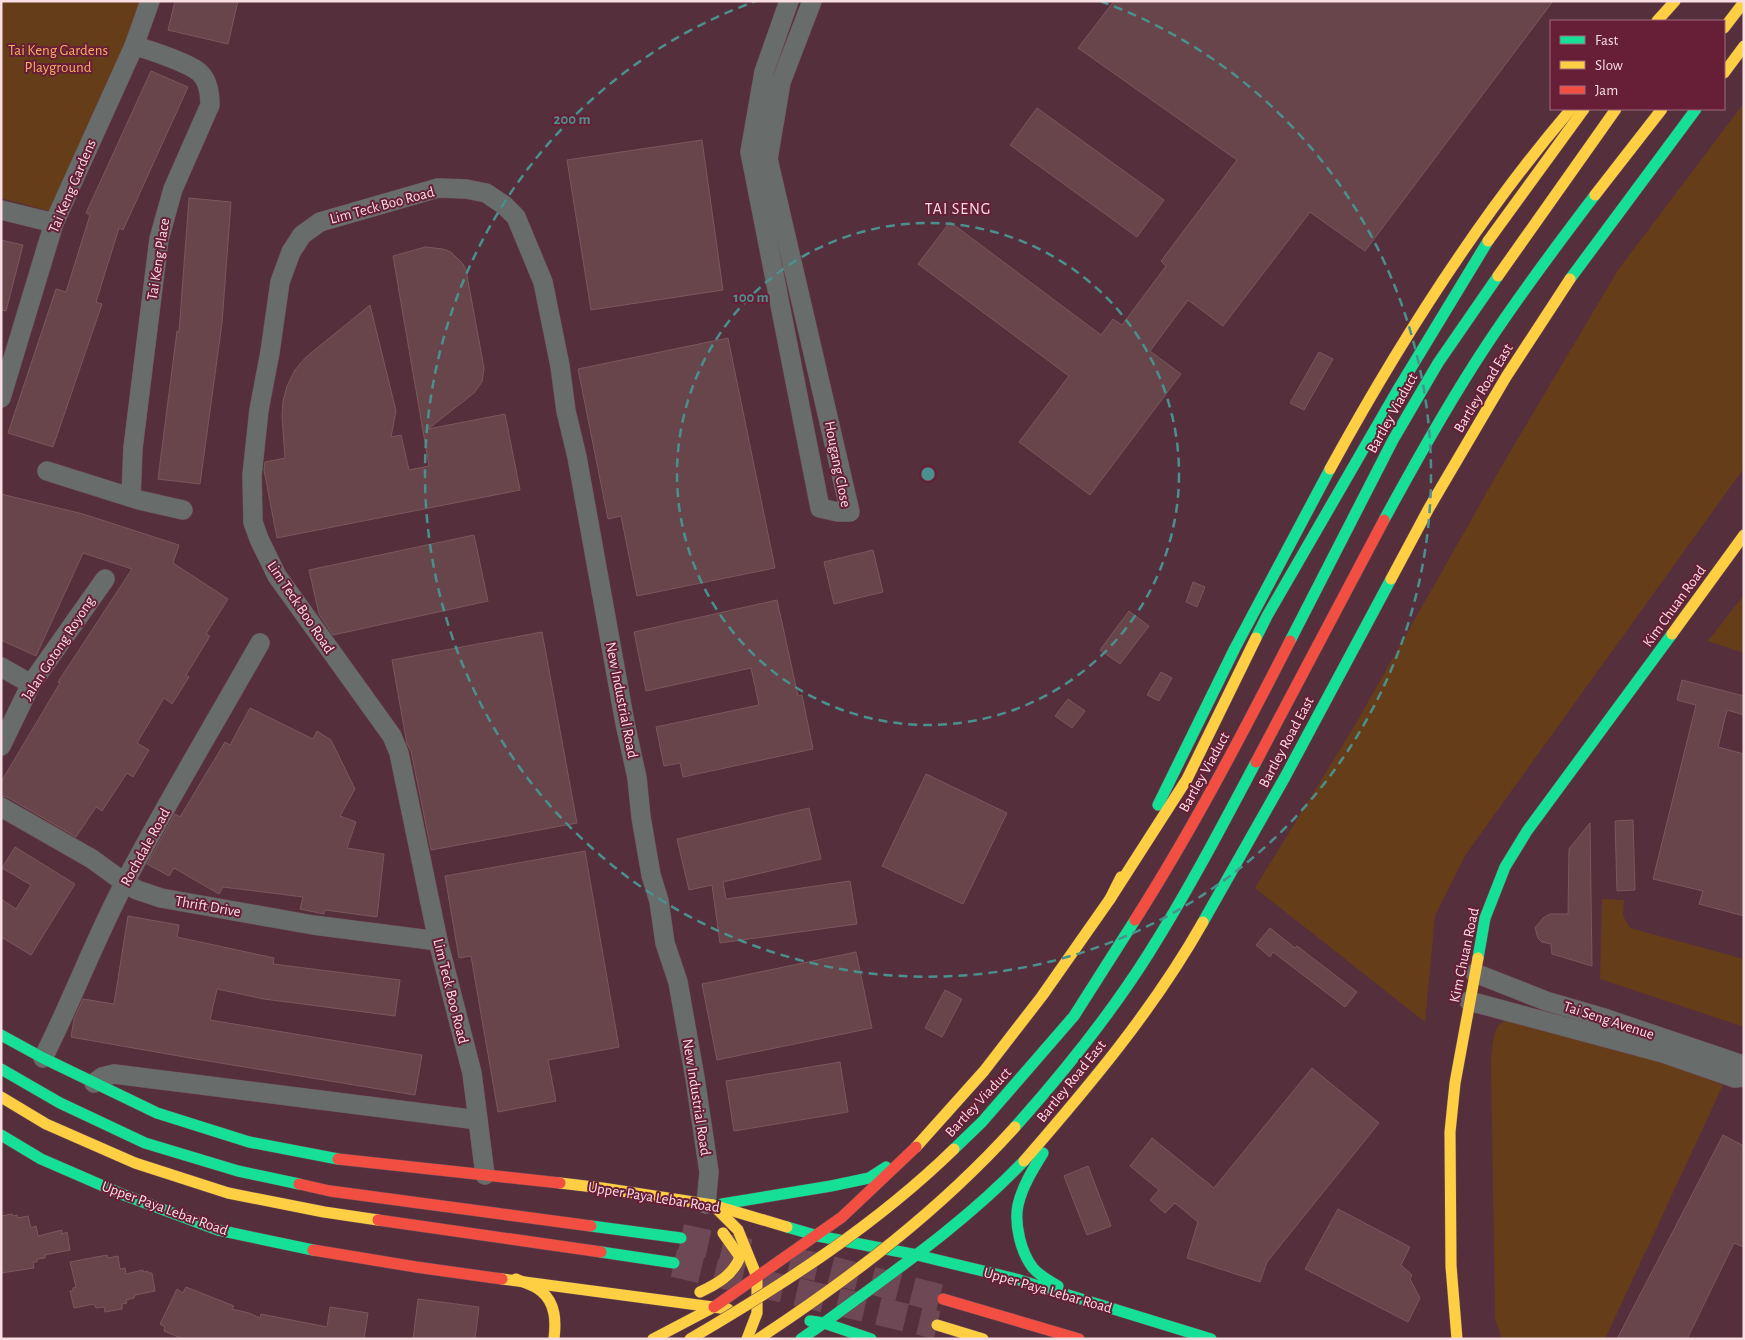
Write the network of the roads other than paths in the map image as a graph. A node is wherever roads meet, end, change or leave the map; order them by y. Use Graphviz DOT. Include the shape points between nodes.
graph roads {
  1 [pos="150,1"];
  2 [pos="789,1"];
  3 [pos="812,1"];
  4 [pos="1664,1"];
  5 [pos="1675,1"];
  6 [pos="1744,2"];
  7 [pos="1648,20"];
  8 [pos="1658,20"];
  9 [pos="1725,27"];
  10 [pos="134,46"];
  11 [pos="1744,46"];
  12 [pos="1725,72"];
  13 [pos="1570,110"];
  14 [pos="1583,110"];
  15 [pos="1615,110"];
  16 [pos="1661,110"];
  17 [pos="1695,110"];
  18 [pos="504,205"];
  19 [pos="1,210"];
  20 [pos="54,223"];
  21 [pos="5,375"];
  22 [pos="1,398"];
  23 [pos="47,471"];
  24 [pos="131,497"];
  25 [pos="183,510"];
  26 [pos="1744,535"];
  27 [pos="105,579"];
  28 [pos="260,643"];
  29 [pos="1,667"];
  30 [pos="31,684"];
  31 [pos="1,746"];
  32 [pos="1,807"];
  33 [pos="125,883"];
  34 [pos="1110,899"];
  35 [pos="438,941"];
  36 [pos="1475,974"];
  37 [pos="1470,1001"];
  38 [pos="1,1035"];
  39 [pos="43,1058"];
  40 [pos="1744,1068"];
  41 [pos="1,1069"];
  42 [pos="1744,1077"];
  43 [pos="94,1083"];
  44 [pos="1,1097"];
  45 [pos="1072,1105"];
  46 [pos="478,1120"];
  47 [pos="1,1135"];
  48 [pos="913,1151"];
  49 [pos="485,1175"];
  50 [pos="706,1207"];
  51 [pos="712,1223"];
  52 [pos="818,1236"];
  53 [pos="681,1238"];
  54 [pos="917,1255"];
  55 [pos="674,1264"];
  56 [pos="757,1277"];
  57 [pos="516,1279"];
  58 [pos="943,1299"];
  59 [pos="679,1302"];
  60 [pos="1094,1302"];
  61 [pos="714,1307"];
  62 [pos="766,1314"];
  63 [pos="824,1323"];
  64 [pos="937,1326"];
  65 [pos="554,1339"];
  66 [pos="653,1339"];
  67 [pos="690,1339"];
  68 [pos="747,1339"];
  69 [pos="758,1339"];
  70 [pos="801,1339"];
  71 [pos="871,1339"];
  72 [pos="983,1339"];
  73 [pos="1079,1339"];
  74 [pos="1211,1339"];
  75 [pos="1457,1339"];
  1 -- 10 [label="street, Tai Keng Gardens"];
  2 -- 3 [label="street, Hougang Close" via="764,72 750,152 820,508 850,512 768,159 781,82"];
  4 -- 7 [label="main road"];
  5 -- 8 [label="main road"];
  6 -- 9 [label="main road"];
  10 -- 20 [label="street, Tai Keng Gardens"];
  10 -- 24 [label="street, Tai Keng Place" via="200,73 210,90 210,105 173,189 158,239 133,448"];
  11 -- 12 [label="main road"];
  13 -- 34 [label="main road" via="1538,146 1422,311 1335,458 1235,648"];
  14 -- 34 [label="main road" via="1480,252 1397,390 1267,616 1187,779"];
  15 -- 67 [label="main road, Bartley Viaduct, bridge" via="1438,363 1393,440 1233,752 1156,886 1074,1016 982,1122 877,1217 750,1304"];
  16 -- 69 [label="main road, bridge" via="1530,281 1462,383 1404,484 1208,854 1146,958 1075,1056 1002,1140 918,1221 871,1260"];
  17 -- 45 [label="main road, Bartley Road East" via="1567,283 1506,377 1429,508 1285,777 1198,931 1159,994"];
  18 -- 35 [label="street, Lim Teck Boo Road" via="486,193 438,188 320,222 302,235 291,252 280,282 252,475 253,522 274,572 392,736 399,753"];
  18 -- 50 [label="street, New Industrial Road" via="516,217 543,282 560,366 625,723 638,778 651,875 659,900 665,943 678,982 695,1078 709,1172"];
  19 -- 20 [label="street"];
  20 -- 21 [label="street, Tai Keng Gardens"];
  21 -- 22 [label="street, Tai Keng Gardens"];
  23 -- 24 [label="street"];
  24 -- 25 [label="street"];
  26 -- 36 [label="main road, Kim Chuan Road" via="1527,831 1505,867 1485,918"];
  27 -- 30 [label="street, Jalan Gotong Royong"];
  28 -- 33 [label="street, Rochdale Road"];
  29 -- 30 [label="street"];
  30 -- 31 [label="street, Jalan Gotong Royong"];
  32 -- 33 [label="street, Thrift Drive" via="76,849"];
  33 -- 35 [label="street, Thrift Drive" via="160,898 313,925"];
  33 -- 39 [label="street, Rochdale Road"];
  34 -- 48 [label="main road" via="990,1064"];
  35 -- 46 [label="street, Lim Teck Boo Road" via="472,1073"];
  36 -- 37 [label="main road, Kim Chuan Road"];
  36 -- 40 [label="street, Tai Seng Avenue"];
  37 -- 42 [label="street, Tai Seng Avenue" via="1663,1053 1735,1078"];
  37 -- 75 [label="main road, Kim Chuan Road" via="1450,1132 1451,1266"];
  38 -- 39 [label="main road, Upper Paya Lebar Road"];
  39 -- 43 [label="main road, Upper Paya Lebar Road"];
  41 -- 53 [label="main road" via="60,1104 145,1142 238,1171 330,1191"];
  43 -- 46 [label="street" via="114,1074"];
  43 -- 49 [label="main road, Upper Paya Lebar Road" via="156,1113 249,1142 333,1159"];
  44 -- 55 [label="main road" via="46,1124 135,1163 228,1193 324,1212"];
  45 -- 54 [label="main road, Bartley Road East" via="996,1189"];
  45 -- 60 [label="main road" via="1030,1175 1018,1207 1017,1224 1031,1265 1046,1279 1071,1294"];
  46 -- 49 [label="street, Lim Teck Boo Road"];
  47 -- 57 [label="main road, Upper Paya Lebar Road" via="41,1159 124,1195 218,1230 416,1267"];
  48 -- 50 [label="main road" via="869,1178"];
  48 -- 52 [label="main road" via="842,1218"];
  49 -- 50 [label="main road, Upper Paya Lebar Road" via="676,1198"];
  50 -- 52 [label="main road, Upper Paya Lebar Road"];
  50 -- 56 [label="main road" via="738,1230"];
  51 -- 59 [label="main road" via="740,1257 737,1265 718,1285"];
  52 -- 54 [label="main road, Upper Paya Lebar Road"];
  52 -- 56 [label="main road"];
  54 -- 60 [label="main road, Upper Paya Lebar Road"];
  54 -- 63 [label="main road, Bartley Road East"];
  56 -- 61 [label="main road"];
  56 -- 62 [label="main road"];
  57 -- 59 [label="main road, Upper Paya Lebar Road"];
  57 -- 65 [label="main road" via="541,1292 551,1305 556,1320"];
  58 -- 73 [label="main road"];
  59 -- 61 [label="main road, Upper Paya Lebar Road"];
  60 -- 74 [label="main road, Upper Paya Lebar Road"];
  61 -- 62 [label="main road, Upper Paya Lebar Road"];
  61 -- 66 [label="main road"];
  62 -- 63 [label="main road, Upper Paya Lebar Road"];
  62 -- 68 [label="main road"];
  63 -- 70 [label="main road, Bartley Road East"];
  63 -- 71 [label="main road, Upper Paya Lebar Road"];
  64 -- 72 [label="main road"];
}
